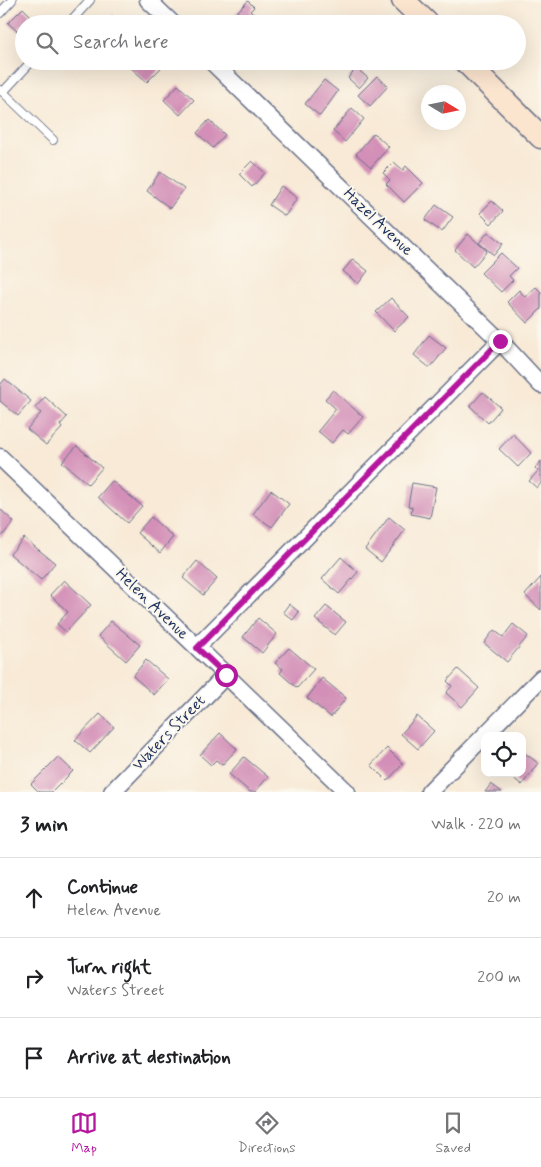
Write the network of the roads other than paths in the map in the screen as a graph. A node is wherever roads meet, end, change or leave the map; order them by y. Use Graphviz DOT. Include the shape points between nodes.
graph roads {
  1 [pos="12,0"];
  2 [pos="90,0"];
  3 [pos="148,0"];
  4 [pos="403,0"];
  5 [pos="0,13"];
  6 [pos="76,15"];
  7 [pos="164,15"];
  8 [pos="419,15"];
  9 [pos="23,70"];
  10 [pos="221,70"];
  11 [pos="474,70"];
  12 [pos="1,91"];
  13 [pos="541,137"];
  14 [pos="53,140"];
  15 [pos="500,341"];
  16 [pos="541,385"];
  17 [pos="0,456"];
  18 [pos="197,648"];
  19 [pos="226,675"];
  20 [pos="541,678"];
  21 [pos="112,792"];
  22 [pos="347,792"];
  23 [pos="429,792"];
  1 -- 5 [label="lane"];
  2 -- 6 [label="lane"];
  3 -- 7 [label="street"];
  4 -- 8 [label="street"];
  9 -- 12 [label="lane"];
  10 -- 15 [label="street, Hazel Avenue"];
  11 -- 13 [label="street"];
  12 -- 14 [label="lane"];
  15 -- 16 [label="street, Hazel Avenue"];
  15 -- 18 [label="street"];
  17 -- 18 [label="street, Helen Avenue"];
  18 -- 19 [label="street, Helen Avenue"];
  19 -- 21 [label="street, Waters Street"];
  19 -- 22 [label="street, Helen Avenue"];
  20 -- 23 [label="street"];
}
